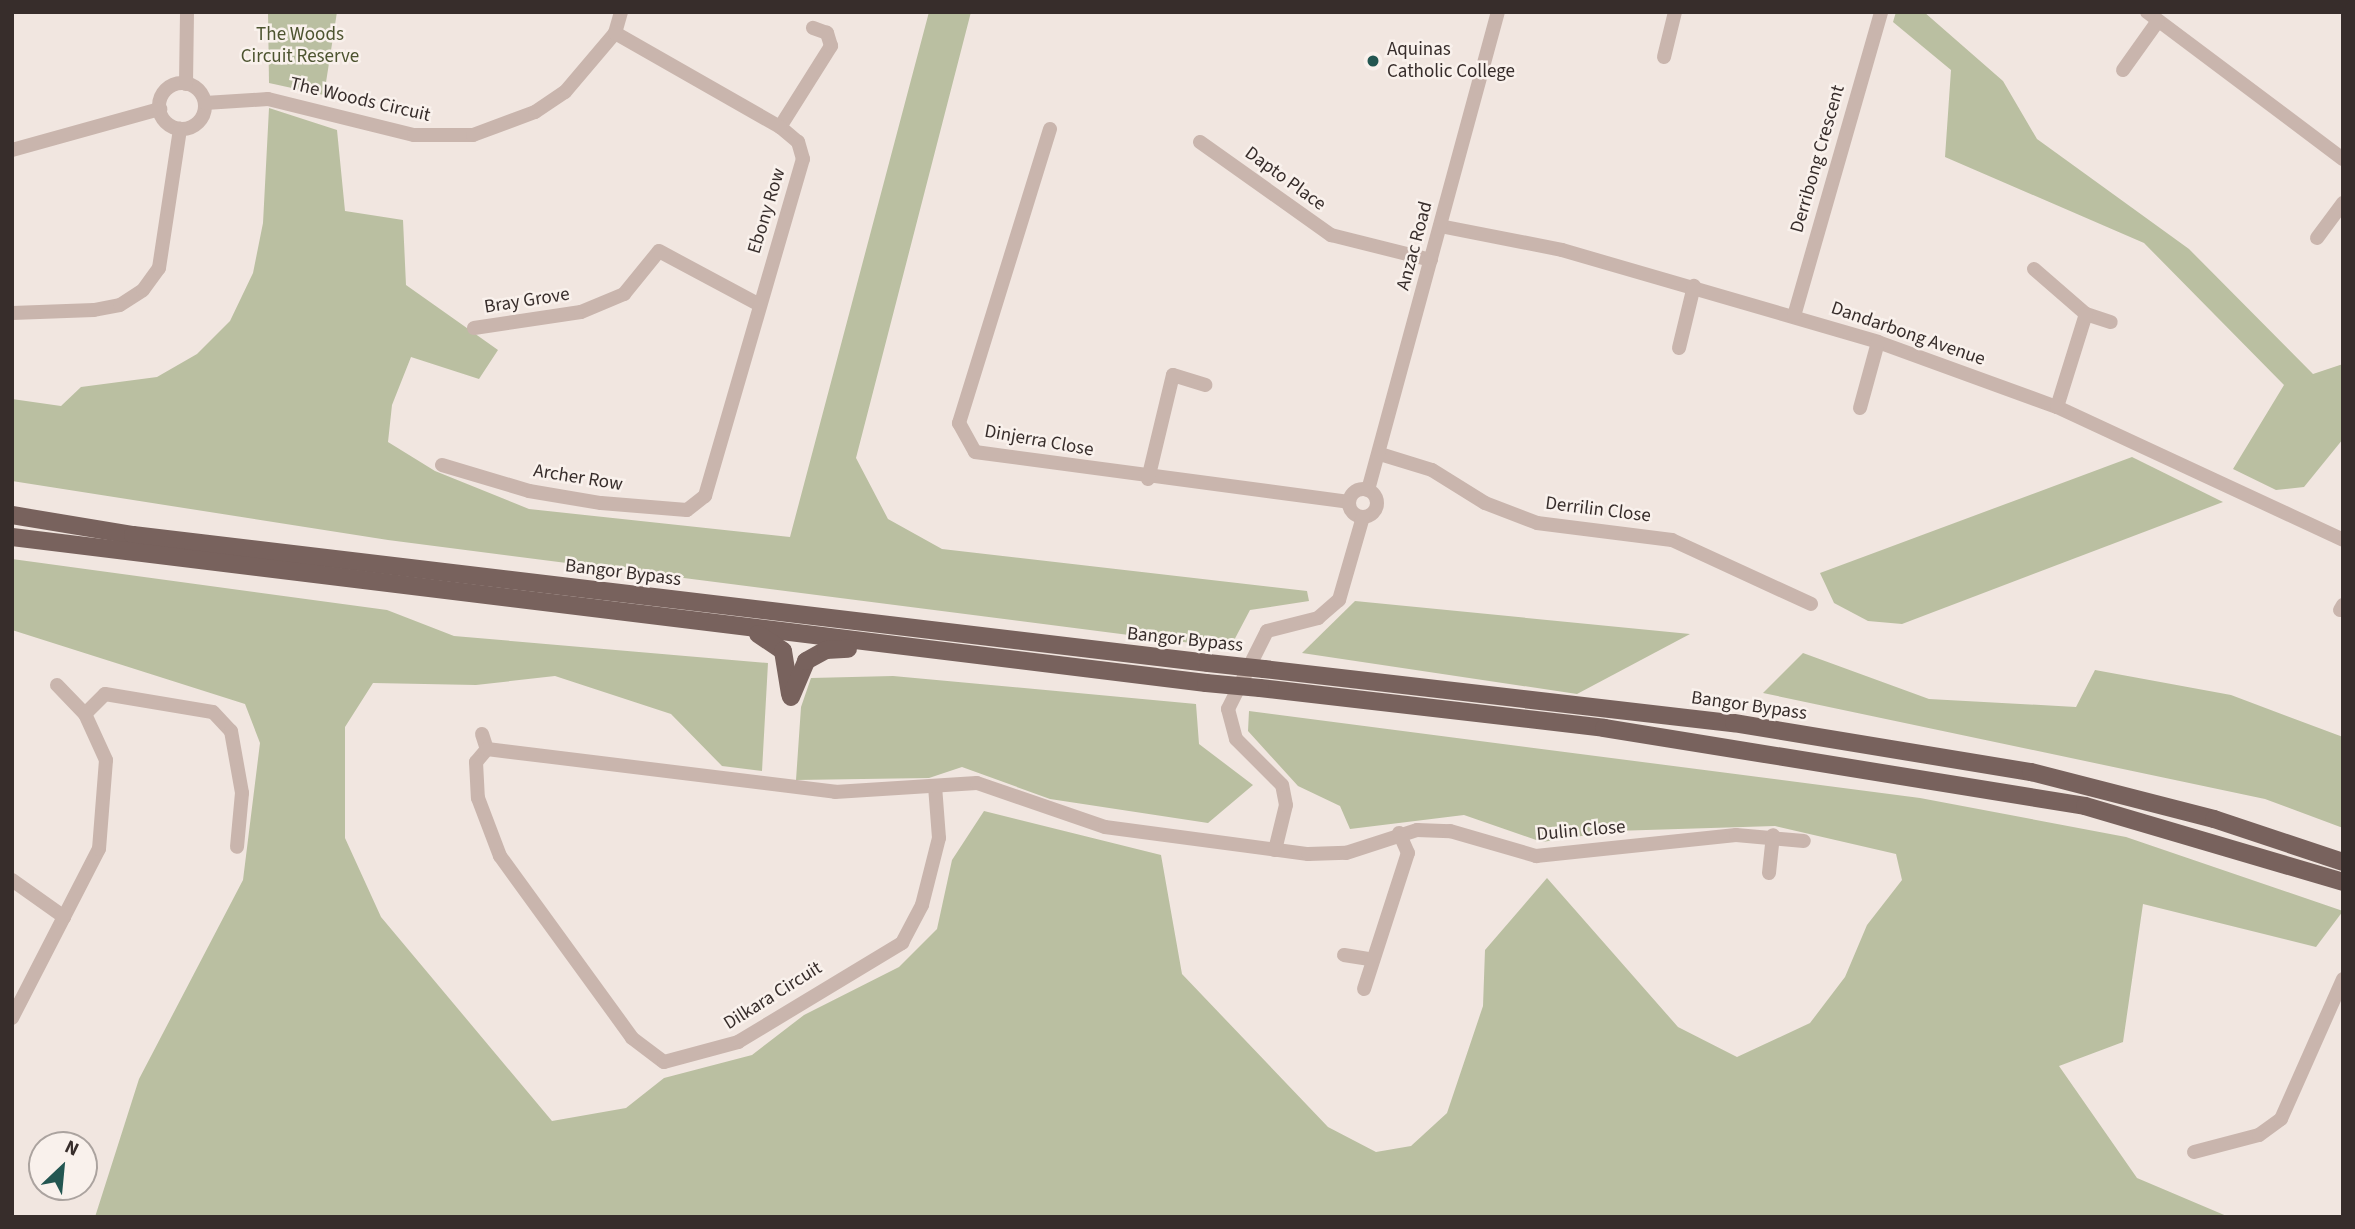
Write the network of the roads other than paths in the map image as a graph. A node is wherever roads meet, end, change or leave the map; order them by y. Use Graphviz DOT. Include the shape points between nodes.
graph roads {
  1 [pos="187,12"];
  2 [pos="621,12"];
  3 [pos="1498,12"];
  4 [pos="1675,12"];
  5 [pos="1881,12"];
  6 [pos="2153,17"];
  7 [pos="813,28"];
  8 [pos="615,33"];
  9 [pos="1664,57"];
  10 [pos="2123,71"];
  11 [pos="186,84"];
  12 [pos="205,103"];
  13 [pos="160,109"];
  14 [pos="780,127"];
  15 [pos="180,129"];
  16 [pos="1049,129"];
  17 [pos="1200,142"];
  18 [pos="12,150"];
  19 [pos="2343,159"];
  20 [pos="2343,203"];
  21 [pos="1440,226"];
  22 [pos="2317,238"];
  23 [pos="1431,260"];
  24 [pos="2034,269"];
  25 [pos="1694,286"];
  26 [pos="758,304"];
  27 [pos="12,313"];
  28 [pos="2086,314"];
  29 [pos="1794,317"];
  30 [pos="2111,322"];
  31 [pos="474,328"];
  32 [pos="1878,342"];
  33 [pos="1679,348"];
  34 [pos="1205,385"];
  35 [pos="2056,407"];
  36 [pos="1860,408"];
  37 [pos="1380,454"];
  38 [pos="442,464"];
  39 [pos="1148,479"];
  40 [pos="1368,490"];
  41 [pos="705,496"];
  42 [pos="1349,502"];
  43 [pos="12,515"];
  44 [pos="1363,517"];
  45 [pos="12,537"];
  46 [pos="2343,540"];
  47 [pos="1811,604"];
  48 [pos="751,631"];
  49 [pos="908,646"];
  50 [pos="57,685"];
  51 [pos="85,714"];
  52 [pos="481,734"];
  53 [pos="487,749"];
  54 [pos="935,786"];
  55 [pos="1399,833"];
  56 [pos="1773,835"];
  57 [pos="1804,841"];
  58 [pos="237,848"];
  59 [pos="1275,850"];
  60 [pos="2343,862"];
  61 [pos="1769,873"];
  62 [pos="12,880"];
  63 [pos="2343,882"];
  64 [pos="64,918"];
  65 [pos="1344,955"];
  66 [pos="1370,959"];
  67 [pos="2343,979"];
  68 [pos="1364,989"];
  69 [pos="12,1018"];
  70 [pos="2194,1152"];
  1 -- 11 [label="street"];
  2 -- 8 [label="street, The Woods Circuit"];
  3 -- 21 [label="street, Anzac Road"];
  4 -- 9 [label="street"];
  5 -- 29 [label="street, Derribong Crescent"];
  6 -- 10 [label="street"];
  6 -- 19 [label="street"];
  7 -- 14 [label="street" via="827,33 831,46"];
  8 -- 12 [label="street, The Woods Circuit" via="565,92 535,112 473,135 414,135 268,99"];
  8 -- 14 [label="street, Ebony Row"];
  11 -- 12 [label="street"];
  11 -- 13 [label="street" via="169,88"];
  12 -- 15 [label="street" via="197,124"];
  13 -- 15 [label="street"];
  13 -- 18 [label="street"];
  14 -- 26 [label="street, Ebony Row" via="798,142 803,159"];
  15 -- 27 [label="street" via="159,268 144,290 120,304 94,310"];
  16 -- 39 [label="street, Dinjerra Close" via="959,423 975,452"];
  17 -- 23 [label="street, Dapto Place" via="1331,235"];
  20 -- 22 [label="street"];
  21 -- 23 [label="street, Anzac Road"];
  21 -- 25 [label="street, Dandarbong Avenue" via="1562,250"];
  23 -- 37 [label="street, Anzac Road"];
  24 -- 28 [label="street"];
  25 -- 29 [label="street, Dandarbong Avenue"];
  25 -- 33 [label="street"];
  26 -- 31 [label="street, Bray Grove" via="659,251 624,294 580,313"];
  26 -- 41 [label="street, Ebony Row"];
  28 -- 30 [label="street"];
  28 -- 35 [label="street"];
  29 -- 32 [label="street, Dandarbong Avenue"];
  32 -- 35 [label="street, Dandarbong Avenue"];
  32 -- 36 [label="street"];
  34 -- 39 [label="street" via="1173,375"];
  35 -- 46 [label="street, Dandarbong Avenue"];
  37 -- 40 [label="street, Anzac Road"];
  37 -- 47 [label="street, Derrilin Close" via="1432,470 1485,503 1536,523 1672,540"];
  38 -- 41 [label="street, Archer Row" via="529,491 601,503 687,510"];
  39 -- 42 [label="street, Dinjerra Close"];
  40 -- 42 [label="street" via="1355,492"];
  40 -- 44 [label="street, Anzac Road" via="1377,504"];
  42 -- 44 [label="street"];
  43 -- 60 [label="main road, Bangor Bypass, bridge" via="133,535 1734,723 2031,772 2214,819"];
  44 -- 59 [label="street" via="1339,600 1318,618 1267,631 1228,709 1236,739 1282,785 1286,805"];
  45 -- 48 [label="main road, Bangor Bypass"];
  48 -- 49 [label="main road, Bangor Bypass"];
  48 -- 49 [label="main road" via="783,651 791,697 806,661 826,650"];
  49 -- 63 [label="main road, Bangor Bypass, bridge" via="1604,729 2085,806"];
  50 -- 51 [label="street"];
  51 -- 58 [label="street" via="106,694 212,712 231,731 238,768"];
  51 -- 64 [label="street" via="106,760 105,813 93,864"];
  52 -- 53 [label="street"];
  53 -- 54 [label="street" via="835,792"];
  53 -- 54 [label="street, Dilkara Circuit" via="475,775 500,856 632,1038 664,1062 738,1042 902,943 922,905 939,838"];
  54 -- 59 [label="street" via="977,783 1091,824"];
  55 -- 56 [label="street, Dulin Close" via="1450,831 1536,856"];
  55 -- 59 [label="street, Dulin Close" via="1346,853"];
  55 -- 66 [label="street" via="1408,853 1382,944"];
  56 -- 57 [label="street, Dulin Close"];
  56 -- 61 [label="street"];
  62 -- 64 [label="street"];
  64 -- 69 [label="street"];
  65 -- 66 [label="street"];
  66 -- 68 [label="street"];
  67 -- 70 [label="street" via="2281,1119 2259,1135"];
}
